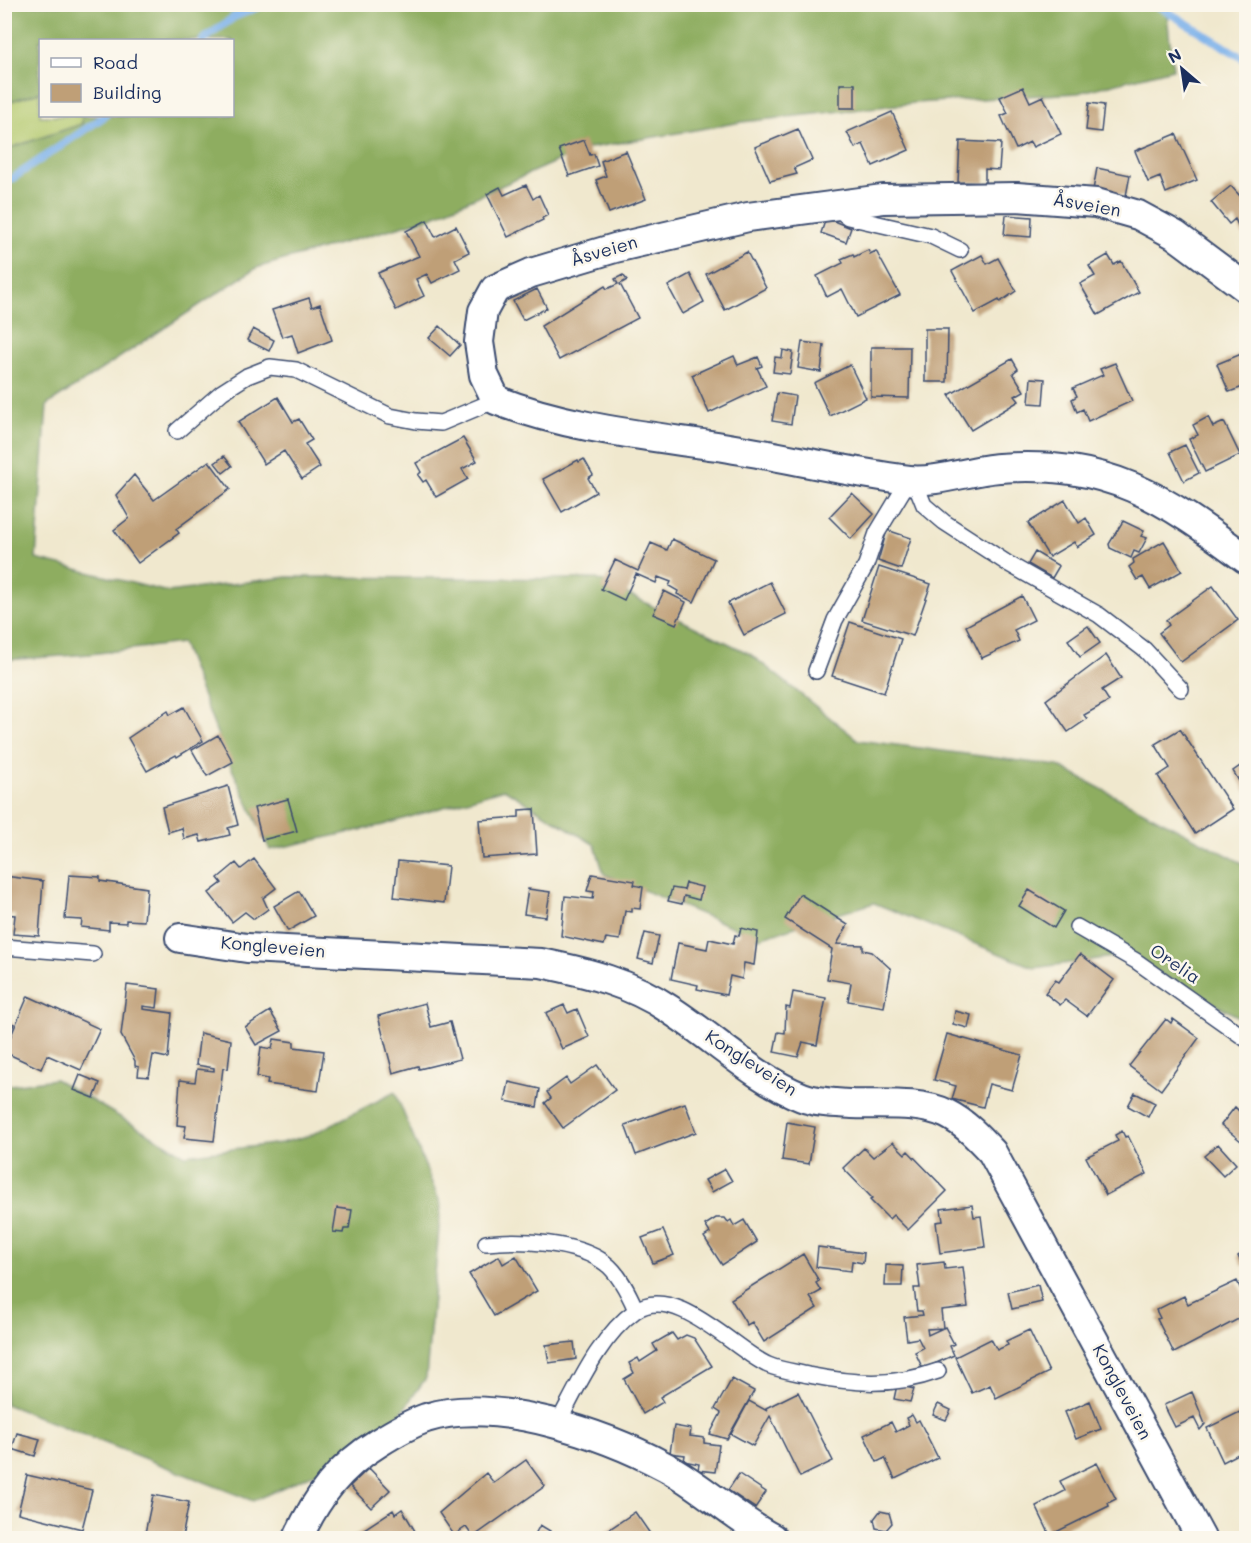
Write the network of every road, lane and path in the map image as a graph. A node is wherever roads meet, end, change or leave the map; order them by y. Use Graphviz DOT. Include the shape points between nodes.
graph roads {
  1 [pos="832,206"];
  2 [pos="960,250"];
  3 [pos="1246,288"];
  4 [pos="496,400"];
  5 [pos="177,431"];
  6 [pos="912,480"];
  7 [pos="1246,559"];
  8 [pos="816,671"];
  9 [pos="1181,689"];
  10 [pos="1077,927"];
  11 [pos="180,938"];
  12 [pos="4,947"];
  13 [pos="93,954"];
  14 [pos="1246,1039"];
  15 [pos="486,1243"];
  16 [pos="636,1310"];
  17 [pos="938,1371"];
  18 [pos="558,1423"];
  19 [pos="298,1539"];
  20 [pos="771,1539"];
  21 [pos="1201,1539"];
  1 -- 2 [label="lane" via="848,217 931,236"];
  1 -- 3 [label="street, Åsveien" via="883,199 1017,197 1096,203 1138,215 1175,235"];
  1 -- 4 [label="street, Åsveien" via="748,217 659,235 531,273 495,290 483,311 479,342 484,375"];
  4 -- 5 [label="lane" via="441,423 416,421 390,416 297,370 270,367 222,392"];
  4 -- 6 [label="street" via="558,422"];
  6 -- 7 [label="street" via="997,468 1037,466 1079,471 1119,481 1162,499"];
  6 -- 8 [label="lane" via="877,533"];
  6 -- 9 [label="lane" via="924,506 944,522 1099,615 1145,650"];
  10 -- 14 [label="lane, Orelia" via="1136,961"];
  11 -- 21 [label="street, Kongleveien" via="247,948 541,963 588,972 667,1007 780,1087 804,1098 825,1103 910,1106 946,1114 973,1132 992,1152"];
  12 -- 13 [label="lane"];
  15 -- 16 [label="lane" via="543,1244 586,1253 607,1264"];
  16 -- 17 [label="lane" via="653,1305 675,1308 701,1318 768,1365 829,1379 877,1384"];
  16 -- 18 [label="lane" via="583,1374"];
  18 -- 19 [label="street" via="509,1415 455,1413 404,1427 344,1467 323,1491"];
  18 -- 20 [label="street" via="668,1468"];
}
